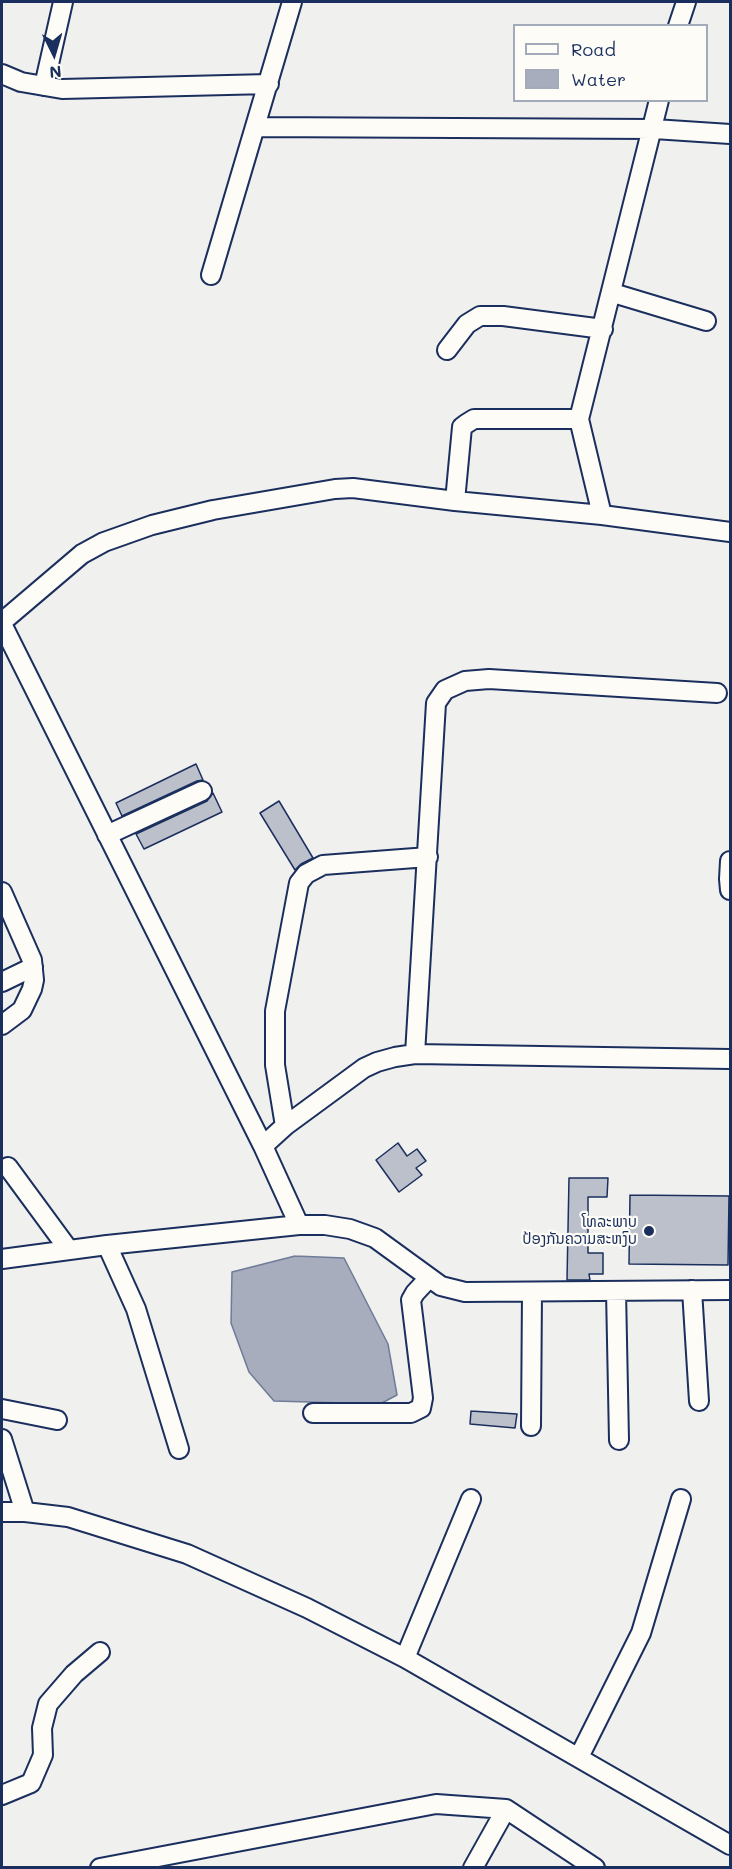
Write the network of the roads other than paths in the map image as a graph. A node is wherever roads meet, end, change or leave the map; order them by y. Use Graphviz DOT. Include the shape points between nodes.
graph roads {
  1 [pos="63,2"];
  2 [pos="292,2"];
  3 [pos="686,2"];
  4 [pos="679,24"];
  5 [pos="2,74"];
  6 [pos="269,84"];
  7 [pos="44,86"];
  8 [pos="659,102"];
  9 [pos="256,127"];
  10 [pos="654,129"];
  11 [pos="730,134"];
  12 [pos="211,275"];
  13 [pos="613,293"];
  14 [pos="706,321"];
  15 [pos="603,329"];
  16 [pos="447,350"];
  17 [pos="579,419"];
  18 [pos="455,501"];
  19 [pos="602,515"];
  20 [pos="730,532"];
  21 [pos="2,623"];
  22 [pos="717,693"];
  23 [pos="202,791"];
  24 [pos="107,835"];
  25 [pos="428,857"];
  26 [pos="730,861"];
  27 [pos="730,890"];
  28 [pos="2,892"];
  29 [pos="33,967"];
  30 [pos="2,982"];
  31 [pos="2,1025"];
  32 [pos="415,1054"];
  33 [pos="730,1059"];
  34 [pos="285,1126"];
  35 [pos="263,1146"];
  36 [pos="8,1167"];
  37 [pos="299,1225"];
  38 [pos="107,1245"];
  39 [pos="69,1250"];
  40 [pos="2,1259"];
  41 [pos="429,1278"];
  42 [pos="692,1290"];
  43 [pos="730,1290"];
  44 [pos="616,1291"];
  45 [pos="532,1292"];
  46 [pos="699,1401"];
  47 [pos="2,1409"];
  48 [pos="313,1413"];
  49 [pos="57,1420"];
  50 [pos="531,1426"];
  51 [pos="2,1440"];
  52 [pos="619,1440"];
  53 [pos="179,1449"];
  54 [pos="471,1499"];
  55 [pos="681,1499"];
  56 [pos="2,1512"];
  57 [pos="25,1512"];
  58 [pos="100,1652"];
  59 [pos="405,1658"];
  60 [pos="579,1757"];
  61 [pos="2,1796"];
  62 [pos="506,1809"];
  63 [pos="730,1845"];
  64 [pos="100,1868"];
  65 [pos="473,1868"];
  66 [pos="595,1868"];
  1 -- 7 [label="street"];
  2 -- 6 [label="street"];
  3 -- 4 [label="street"];
  5 -- 7 [label="street"];
  6 -- 7 [label="street"];
  6 -- 9 [label="street"];
  8 -- 10 [label="street"];
  9 -- 10 [label="street"];
  9 -- 12 [label="street"];
  10 -- 11 [label="street"];
  10 -- 13 [label="street"];
  13 -- 14 [label="street"];
  13 -- 15 [label="street"];
  15 -- 16 [label="street" via="480,316 467,324"];
  15 -- 17 [label="street"];
  17 -- 18 [label="street" via="474,419 466,423 462,428"];
  17 -- 19 [label="street"];
  18 -- 19 [label="street"];
  18 -- 21 [label="street" via="335,489 152,525 82,554"];
  19 -- 20 [label="street"];
  21 -- 24 [label="street"];
  22 -- 25 [label="street" via="489,679 465,681 445,690 436,704"];
  23 -- 24 [label="street"];
  24 -- 35 [label="street"];
  25 -- 32 [label="street"];
  25 -- 34 [label="street" via="323,865 299,883 275,1011 275,1065"];
  26 -- 27 [label="street"];
  28 -- 29 [label="street"];
  29 -- 30 [label="street"];
  29 -- 31 [label="street" via="27,1003"];
  32 -- 33 [label="street"];
  32 -- 34 [label="street" via="364,1068"];
  34 -- 35 [label="street"];
  35 -- 37 [label="street"];
  36 -- 39 [label="street"];
  37 -- 38 [label="street"];
  37 -- 41 [label="street" via="350,1229 375,1238"];
  38 -- 39 [label="street"];
  38 -- 53 [label="street" via="136,1309"];
  39 -- 40 [label="street"];
  41 -- 45 [label="street" via="441,1286 465,1292"];
  41 -- 48 [label="street" via="411,1300 421,1408 411,1413"];
  42 -- 43 [label="street"];
  42 -- 44 [label="street"];
  42 -- 46 [label="street"];
  44 -- 45 [label="street"];
  44 -- 52 [label="street"];
  45 -- 50 [label="street"];
  47 -- 49 [label="street"];
  51 -- 57 [label="street"];
  54 -- 59 [label="street"];
  55 -- 60 [label="street" via="641,1634"];
  56 -- 57 [label="street"];
  57 -- 59 [label="street" via="68,1518 187,1554"];
  58 -- 61 [label="street" via="48,1704 42,1728 44,1755 31,1783"];
  59 -- 60 [label="street"];
  60 -- 63 [label="street"];
  62 -- 64 [label="street" via="436,1804"];
  62 -- 65 [label="street"];
  62 -- 66 [label="street"];
}
